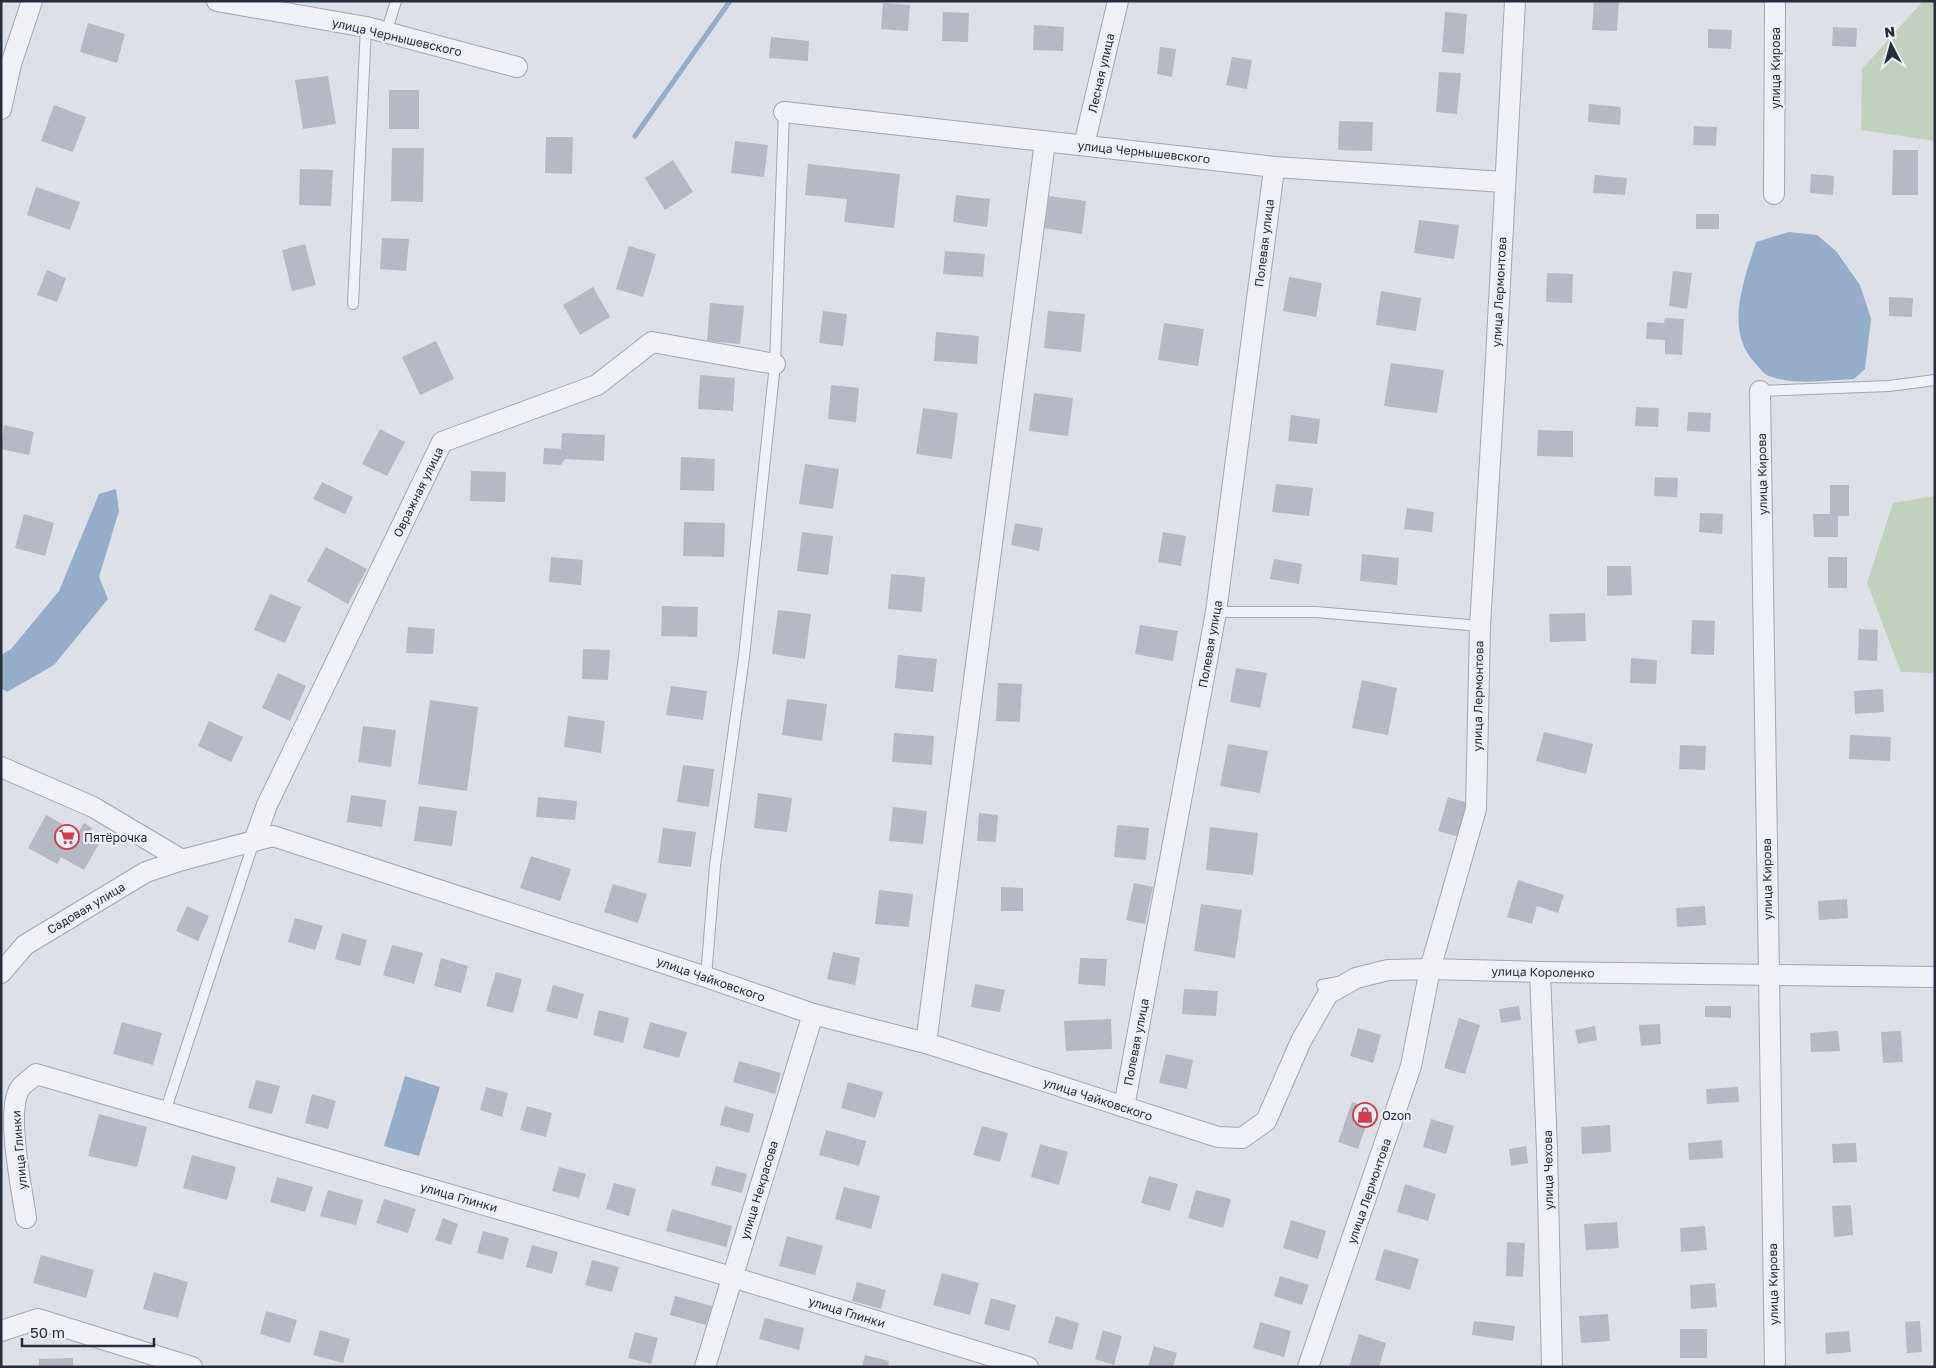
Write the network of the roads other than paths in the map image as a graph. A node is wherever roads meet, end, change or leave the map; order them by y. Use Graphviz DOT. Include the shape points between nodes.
graph roads {
  1 [pos="32,1"];
  2 [pos="217,1"];
  3 [pos="396,1"];
  4 [pos="1118,1"];
  5 [pos="1515,1"];
  6 [pos="1775,1"];
  7 [pos="366,27"];
  8 [pos="386,33"];
  9 [pos="517,67"];
  10 [pos="1,108"];
  11 [pos="784,112"];
  12 [pos="1045,142"];
  13 [pos="1084,145"];
  14 [pos="1274,172"];
  15 [pos="1504,182"];
  16 [pos="1774,194"];
  17 [pos="353,304"];
  18 [pos="775,364"];
  19 [pos="1935,380"];
  20 [pos="1760,391"];
  21 [pos="1216,612"];
  22 [pos="1480,626"];
  23 [pos="1,767"];
  24 [pos="254,841"];
  25 [pos="182,860"];
  26 [pos="1430,969"];
  27 [pos="1540,972"];
  28 [pos="1,973"];
  29 [pos="1769,975"];
  30 [pos="706,977"];
  31 [pos="1935,977"];
  32 [pos="1356,978"];
  33 [pos="1322,985"];
  34 [pos="812,1014"];
  35 [pos="926,1043"];
  36 [pos="1124,1107"];
  37 [pos="165,1112"];
  38 [pos="1242,1138"];
  39 [pos="26,1218"];
  40 [pos="732,1277"];
  41 [pos="1,1331"];
  42 [pos="192,1367"];
  43 [pos="705,1367"];
  44 [pos="1028,1367"];
  45 [pos="1308,1367"];
  46 [pos="1552,1367"];
  47 [pos="1775,1367"];
  1 -- 10 [label="street" via="11,64"];
  2 -- 7 [label="street, улица Чернышевского"];
  3 -- 8 [label="lane"];
  4 -- 13 [label="street, Лесная улица"];
  5 -- 15 [label="street, улица Лермонтова"];
  6 -- 16 [label="street, улица Кирова"];
  7 -- 8 [label="street, улица Чернышевского"];
  7 -- 17 [label="lane"];
  8 -- 9 [label="street, улица Чернышевского"];
  11 -- 12 [label="street, улица Чернышевского"];
  11 -- 18 [label="lane"];
  12 -- 13 [label="street, улица Чернышевского"];
  12 -- 35 [label="street"];
  13 -- 14 [label="street, улица Чернышевского"];
  14 -- 15 [label="street, улица Чернышевского"];
  14 -- 21 [label="street, Полевая улица"];
  15 -- 22 [label="street, улица Лермонтова" via="1496,377"];
  18 -- 24 [label="street, Овражная улица" via="652,342 597,385 442,442 267,805"];
  18 -- 30 [label="lane" via="744,657 715,866"];
  19 -- 20 [label="lane" via="1889,386"];
  20 -- 29 [label="street, улица Кирова"];
  21 -- 22 [label="lane" via="1316,612"];
  21 -- 36 [label="street, Полевая улица"];
  22 -- 26 [label="street, улица Лермонтова" via="1476,809"];
  23 -- 25 [label="street" via="93,807"];
  24 -- 25 [label="street, улица Чайковского"];
  24 -- 30 [label="street, улица Чайковского" via="273,836"];
  24 -- 37 [label="lane"];
  25 -- 28 [label="street, Садовая улица" via="146,872 25,945"];
  26 -- 27 [label="street, улица Короленко"];
  26 -- 32 [label="street, улица Короленко" via="1388,970"];
  26 -- 45 [label="street, улица Лермонтова" via="1411,1066"];
  27 -- 29 [label="street, улица Короленко"];
  27 -- 46 [label="street, улица Чехова" via="1548,1150"];
  29 -- 31 [label="street, улица Короленко"];
  29 -- 47 [label="street, улица Кирова"];
  30 -- 34 [label="street, улица Чайковского"];
  32 -- 33 [label="lane"];
  32 -- 38 [label="street, улица Короленко" via="1328,994 1301,1041 1266,1122"];
  34 -- 35 [label="street, улица Чайковского"];
  34 -- 40 [label="street, улица Некрасова"];
  35 -- 36 [label="street, улица Чайковского"];
  36 -- 38 [label="street, улица Чайковского" via="1218,1136"];
  37 -- 39 [label="street, улица Глинки" via="36,1074 19,1088 14,1107"];
  37 -- 40 [label="street, улица Глинки"];
  40 -- 43 [label="street, улица Некрасова"];
  40 -- 44 [label="street, улица Глинки"];
  41 -- 42 [label="street" via="38,1319"];
}
